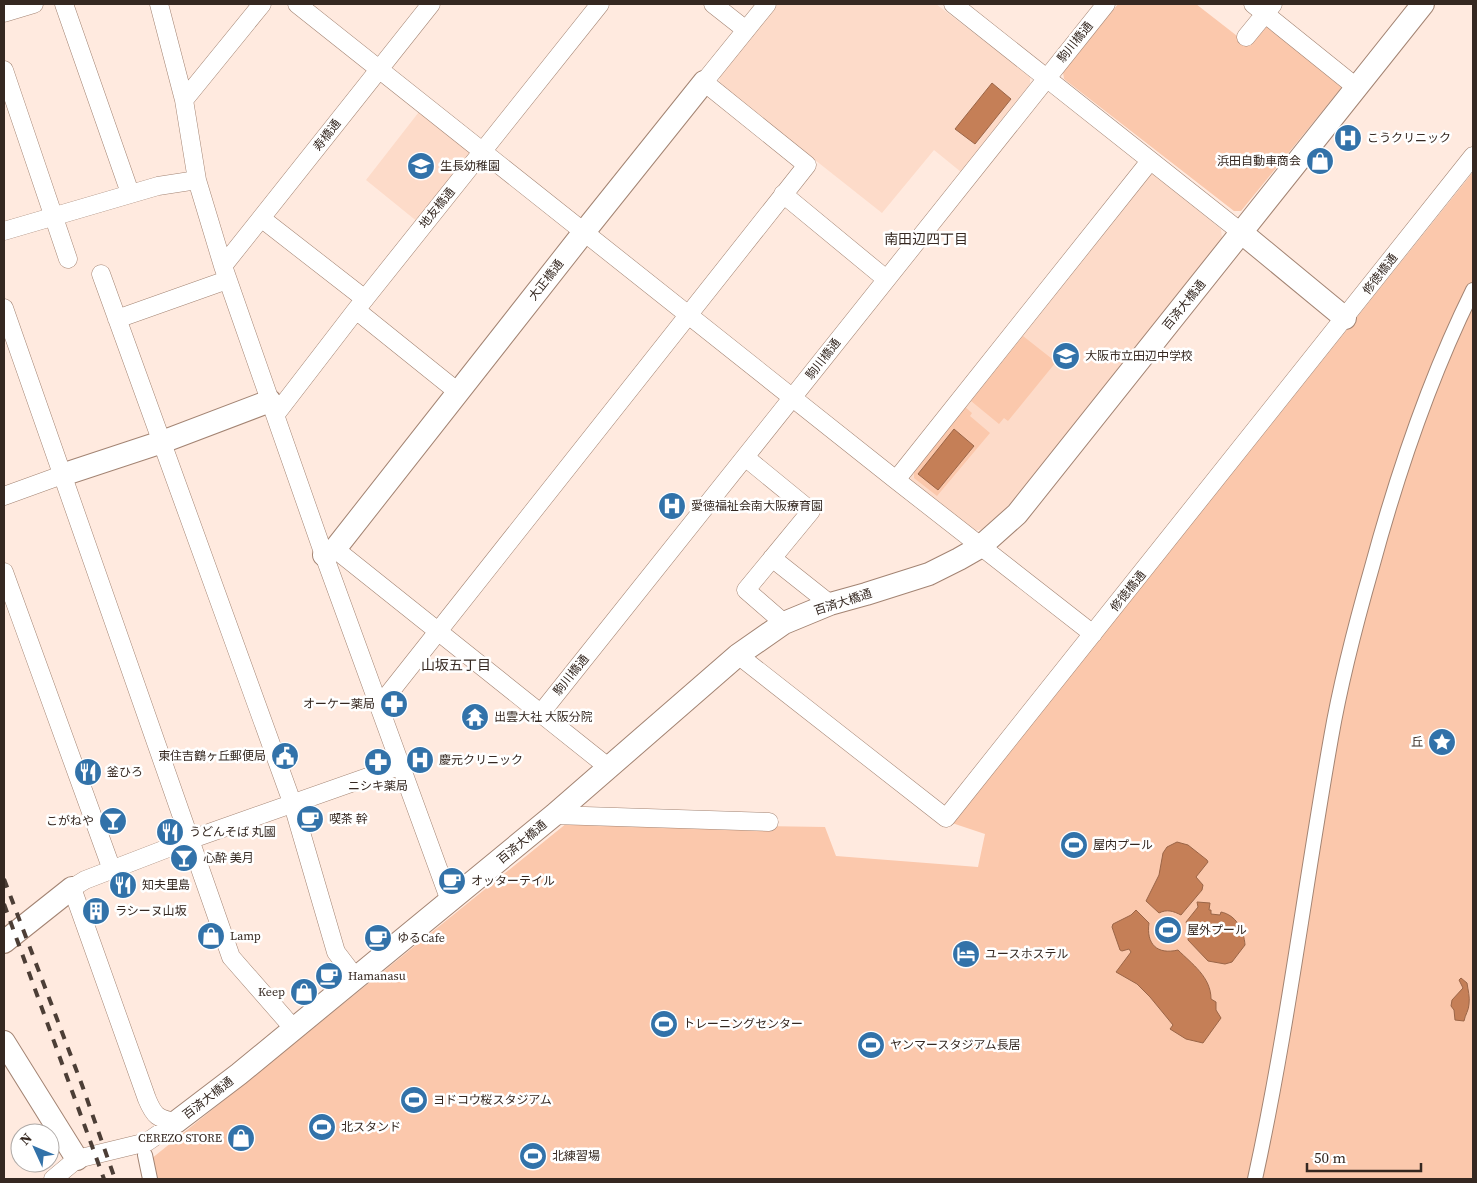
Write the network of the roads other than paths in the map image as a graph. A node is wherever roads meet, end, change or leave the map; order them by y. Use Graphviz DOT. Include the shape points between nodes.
graph roads {
  1 [pos="34,4"];
  2 [pos="64,4"];
  3 [pos="159,4"];
  4 [pos="262,4"];
  5 [pos="297,4"];
  6 [pos="431,4"];
  7 [pos="600,4"];
  8 [pos="713,4"];
  9 [pos="768,4"];
  10 [pos="953,4"];
  11 [pos="1106,4"];
  12 [pos="1423,4"];
  13 [pos="1264,7"];
  14 [pos="4,13"];
  15 [pos="746,30"];
  16 [pos="1246,37"];
  17 [pos="379,69"];
  18 [pos="4,70"];
  19 [pos="1046,78"];
  20 [pos="704,82"];
  21 [pos="1356,87"];
  22 [pos="184,100"];
  23 [pos="482,152"];
  24 [pos="1473,156"];
  25 [pos="1150,161"];
  26 [pos="197,180"];
  27 [pos="130,193"];
  28 [pos="783,194"];
  29 [pos="53,215"];
  30 [pos="261,218"];
  31 [pos="4,231"];
  32 [pos="584,232"];
  33 [pos="1242,234"];
  34 [pos="68,259"];
  35 [pos="225,273"];
  36 [pos="101,274"];
  37 [pos="886,279"];
  38 [pos="1473,290"];
  39 [pos="360,304"];
  40 [pos="4,308"];
  41 [pos="689,316"];
  42 [pos="1345,318"];
  43 [pos="117,319"];
  44 [pos="458,392"];
  45 [pos="793,398"];
  46 [pos="273,408"];
  47 [pos="162,442"];
  48 [pos="745,457"];
  49 [pos="62,475"];
  50 [pos="896,480"];
  51 [pos="4,496"];
  52 [pos="980,547"];
  53 [pos="330,552"];
  54 [pos="772,558"];
  55 [pos="4,572"];
  56 [pos="830,604"];
  57 [pos="784,623"];
  58 [pos="438,630"];
  59 [pos="1093,634"];
  60 [pos="738,655"];
  61 [pos="379,706"];
  62 [pos="541,714"];
  63 [pos="402,765"];
  64 [pos="608,767"];
  65 [pos="293,805"];
  66 [pos="554,815"];
  67 [pos="769,822"];
  68 [pos="189,840"];
  69 [pos="112,870"];
  70 [pos="72,888"];
  71 [pos="450,901"];
  72 [pos="4,942"];
  73 [pos="355,977"];
  74 [pos="294,1029"];
  75 [pos="4,1042"];
  76 [pos="176,1122"];
  77 [pos="145,1155"];
  78 [pos="77,1159"];
  79 [pos="53,1179"];
  80 [pos="150,1179"];
  81 [pos="1255,1179"];
  1 -- 14 [label="street"];
  2 -- 27 [label="street"];
  3 -- 22 [label="street"];
  4 -- 22 [label="street"];
  5 -- 17 [label="street"];
  6 -- 17 [label="street, 寿橋通"];
  7 -- 23 [label="street, 地友橋通"];
  8 -- 15 [label="street"];
  9 -- 15 [label="street, 大正橋通"];
  10 -- 19 [label="street"];
  11 -- 19 [label="street, 駒川橋通"];
  12 -- 21 [label="street, 百済大橋通"];
  13 -- 16 [label="street"];
  13 -- 21 [label="street"];
  15 -- 20 [label="street, 大正橋通"];
  17 -- 23 [label="street"];
  17 -- 30 [label="street, 寿橋通"];
  18 -- 29 [label="street"];
  19 -- 25 [label="street"];
  19 -- 37 [label="street, 駒川橋通"];
  20 -- 28 [label="street" via="807,165"];
  20 -- 32 [label="street, 大正橋通"];
  21 -- 33 [label="street, 百済大橋通"];
  22 -- 26 [label="street"];
  23 -- 32 [label="street"];
  23 -- 39 [label="street, 地友橋通"];
  24 -- 42 [label="street, 修徳橋通"];
  25 -- 33 [label="street"];
  25 -- 50 [label="street"];
  26 -- 27 [label="street"];
  26 -- 35 [label="street"];
  27 -- 29 [label="street"];
  28 -- 37 [label="street"];
  28 -- 41 [label="street"];
  29 -- 31 [label="street"];
  29 -- 34 [label="street"];
  30 -- 35 [label="street, 寿橋通"];
  30 -- 39 [label="street"];
  32 -- 41 [label="street"];
  32 -- 44 [label="street, 大正橋通"];
  33 -- 42 [label="street"];
  33 -- 52 [label="street, 百済大橋通" via="1017,514"];
  35 -- 43 [label="street"];
  35 -- 46 [label="street"];
  36 -- 43 [label="street"];
  37 -- 45 [label="street, 駒川橋通"];
  38 -- 81 [label="street" via="1433,378 1408,446 1343,677 1284,1033"];
  39 -- 44 [label="street"];
  39 -- 46 [label="street, 地友橋通"];
  40 -- 49 [label="street"];
  41 -- 45 [label="street"];
  41 -- 58 [label="street"];
  42 -- 59 [label="street, 修徳橋通"];
  43 -- 47 [label="street"];
  44 -- 53 [label="street, 大正橋通"];
  45 -- 48 [label="street, 駒川橋通"];
  45 -- 50 [label="street"];
  46 -- 47 [label="street"];
  46 -- 53 [label="street"];
  47 -- 49 [label="street"];
  47 -- 65 [label="street"];
  48 -- 54 [label="street" via="811,511"];
  48 -- 62 [label="street, 駒川橋通"];
  49 -- 51 [label="street"];
  49 -- 68 [label="street"];
  50 -- 52 [label="street"];
  52 -- 56 [label="street, 百済大橋通" via="929,574"];
  52 -- 59 [label="street"];
  53 -- 58 [label="street"];
  53 -- 61 [label="street"];
  54 -- 56 [label="street"];
  54 -- 57 [label="street" via="746,590"];
  55 -- 69 [label="street"];
  56 -- 57 [label="street, 百済大橋通"];
  57 -- 60 [label="street, 百済大橋通"];
  58 -- 61 [label="street"];
  58 -- 62 [label="street"];
  59 -- 60 [label="street, 修徳橋通" via="946,818"];
  60 -- 64 [label="street, 百済大橋通"];
  61 -- 63 [label="street"];
  62 -- 64 [label="street"];
  63 -- 65 [label="street"];
  63 -- 71 [label="street"];
  64 -- 66 [label="street, 百済大橋通"];
  65 -- 68 [label="street"];
  65 -- 73 [label="street" via="336,952"];
  66 -- 67 [label="street"];
  66 -- 71 [label="street, 百済大橋通"];
  68 -- 69 [label="street"];
  68 -- 74 [label="street" via="231,957"];
  69 -- 70 [label="street"];
  70 -- 72 [label="street"];
  70 -- 76 [label="street" via="150,1106 158,1117"];
  71 -- 73 [label="street, 百済大橋通"];
  73 -- 74 [label="street, 百済大橋通"];
  74 -- 76 [label="street, 百済大橋通"];
  75 -- 78 [label="street"];
  76 -- 78 [label="street" via="147,1142"];
  77 -- 80 [label="street"];
  78 -- 79 [label="street"];
}
